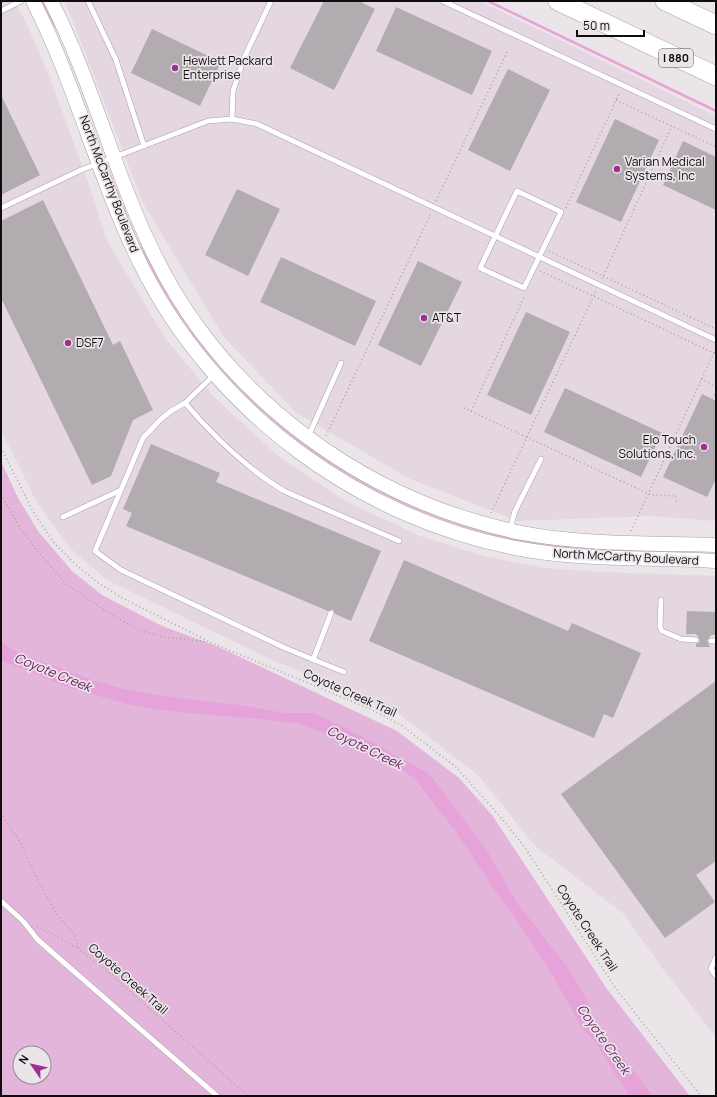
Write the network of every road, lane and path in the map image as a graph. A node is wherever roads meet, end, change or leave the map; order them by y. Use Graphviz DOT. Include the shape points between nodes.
graph roads {
  1 [pos="21,1"];
  2 [pos="33,1"];
  3 [pos="51,1"];
  4 [pos="88,1"];
  5 [pos="271,1"];
  6 [pos="443,1"];
  7 [pos="558,1"];
  8 [pos="665,1"];
  9 [pos="1,11"];
  10 [pos="716,26"];
  11 [pos="508,50"];
  12 [pos="716,76"];
  13 [pos="616,100"];
  14 [pos="232,120"];
  15 [pos="672,126"];
  16 [pos="716,129"];
  17 [pos="144,146"];
  18 [pos="716,147"];
  19 [pos="115,158"];
  20 [pos="100,164"];
  21 [pos="434,207"];
  22 [pos="1,208"];
  23 [pos="496,236"];
  24 [pos="546,250"];
  25 [pos="539,256"];
  26 [pos="537,270"];
  27 [pos="603,276"];
  28 [pos="599,284"];
  29 [pos="593,296"];
  30 [pos="716,329"];
  31 [pos="716,340"];
  32 [pos="716,348"];
  33 [pos="715,353"];
  34 [pos="341,363"];
  35 [pos="215,374"];
  36 [pos="701,379"];
  37 [pos="716,386"];
  38 [pos="716,391"];
  39 [pos="712,399"];
  40 [pos="185,403"];
  41 [pos="464,408"];
  42 [pos="310,433"];
  43 [pos="527,437"];
  44 [pos="1,448"];
  45 [pos="541,459"];
  46 [pos="121,490"];
  47 [pos="1,494"];
  48 [pos="648,494"];
  49 [pos="676,504"];
  50 [pos="484,511"];
  51 [pos="63,517"];
  52 [pos="509,530"];
  53 [pos="399,541"];
  54 [pos="625,542"];
  55 [pos="716,545"];
  56 [pos="716,561"];
  57 [pos="661,600"];
  58 [pos="331,613"];
  59 [pos="696,640"];
  60 [pos="210,642"];
  61 [pos="313,660"];
  62 [pos="344,672"];
  63 [pos="1,813"];
  64 [pos="1,901"];
  65 [pos="23,921"];
  66 [pos="79,949"];
  67 [pos="716,957"];
  68 [pos="716,976"];
  69 [pos="217,1096"];
  70 [pos="248,1096"];
  71 [pos="701,1096"];
  1 -- 9 [label="lane"];
  2 -- 20 [label="main road, North McCarthy Boulevard" via="60,59"];
  3 -- 19 [label="main road, North McCarthy Boulevard" via="75,52"];
  4 -- 17 [label="lane" via="116,60"];
  5 -- 14 [label="lane" via="244,58 233,92"];
  6 -- 16 [label="lane"];
  7 -- 12 [label="highway, I 880"];
  8 -- 10 [label="highway"];
  11 -- 21 [label="path"];
  13 -- 15 [label="path"];
  14 -- 17 [label="lane" via="208,121"];
  14 -- 21 [label="lane" via="257,124"];
  15 -- 18 [label="path"];
  15 -- 27 [label="path"];
  17 -- 19 [label="lane"];
  19 -- 20 [label="lane"];
  19 -- 42 [label="main road, North McCarthy Boulevard" via="144,233 186,310 242,380 275,411"];
  20 -- 22 [label="lane" via="81,170"];
  20 -- 35 [label="main road, North McCarthy Boulevard" via="117,213 141,266 173,319"];
  21 -- 23 [label="lane"];
  21 -- 42 [label="path" via="326,436"];
  23 -- 25 [label="lane"];
  23 -- 25 [label="lane" via="480,268 524,288"];
  23 -- 25 [label="lane" via="517,191 561,212"];
  24 -- 27 [label="path"];
  25 -- 28 [label="lane"];
  26 -- 29 [label="path"];
  27 -- 28 [label="path"];
  27 -- 30 [label="path"];
  28 -- 29 [label="path"];
  28 -- 31 [label="lane"];
  29 -- 33 [label="path"];
  29 -- 43 [label="path"];
  32 -- 33 [label="path"];
  33 -- 36 [label="path"];
  34 -- 42 [label="lane"];
  35 -- 40 [label="lane"];
  35 -- 56 [label="main road, North McCarthy Boulevard" via="253,413 300,453 356,489 420,520 485,541 558,555"];
  36 -- 37 [label="path"];
  36 -- 48 [label="path"];
  38 -- 39 [label="path"];
  40 -- 46 [label="lane" via="171,410 143,438"];
  40 -- 53 [label="lane" via="232,453 284,492"];
  41 -- 43 [label="path"];
  42 -- 52 [label="main road, North McCarthy Boulevard" via="364,475 457,516"];
  43 -- 48 [label="path"];
  43 -- 50 [label="path" via="491,513"];
  44 -- 60 [label="path, Coyote Creek Trail" via="35,514 54,543 76,565 124,599"];
  45 -- 52 [label="lane" via="515,511"];
  46 -- 51 [label="lane"];
  46 -- 61 [label="lane" via="95,551 121,570"];
  47 -- 60 [label="path" via="20,528 65,583 136,629 164,637"];
  48 -- 49 [label="path" via="676,496"];
  48 -- 54 [label="path"];
  52 -- 54 [label="main road, North McCarthy Boulevard" via="560,538"];
  54 -- 55 [label="main road, North McCarthy Boulevard"];
  57 -- 59 [label="lane" via="662,631 680,639"];
  58 -- 61 [label="lane"];
  60 -- 71 [label="path, Coyote Creek Trail" via="370,709 401,725 456,767 526,850 616,989"];
  61 -- 62 [label="lane"];
  63 -- 66 [label="path, Coyote Creek Trail" via="20,842 56,913 75,935"];
  64 -- 65 [label="lane"];
  65 -- 66 [label="path"];
  65 -- 69 [label="lane" via="38,940"];
  66 -- 70 [label="path, Coyote Creek Trail"];
  67 -- 68 [label="lane" via="711,969"];
}
